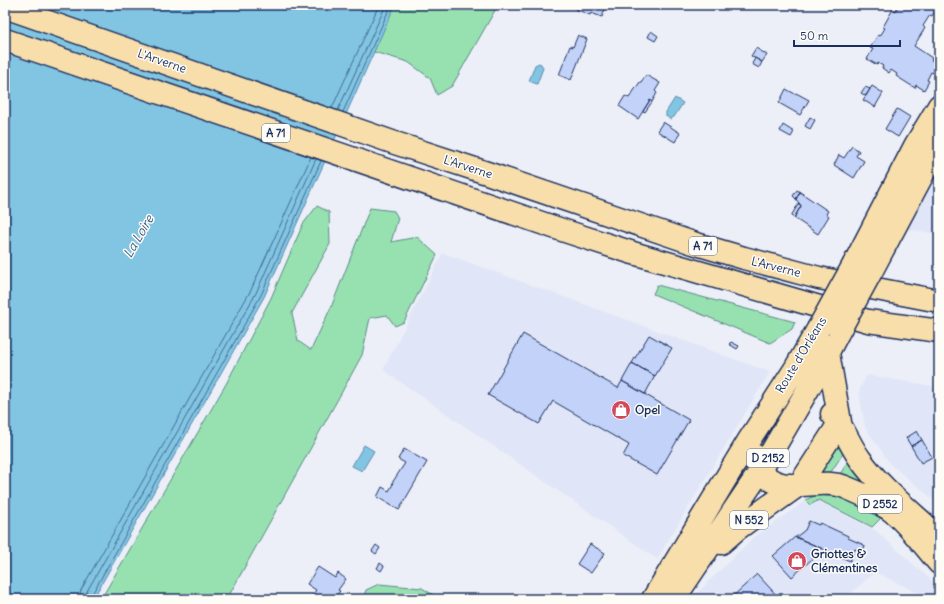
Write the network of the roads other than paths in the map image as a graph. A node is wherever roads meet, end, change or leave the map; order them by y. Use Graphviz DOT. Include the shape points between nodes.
graph roads {
  1 [pos="5,7"];
  2 [pos="5,40"];
  3 [pos="939,106"];
  4 [pos="939,144"];
  5 [pos="863,267"];
  6 [pos="934,296"];
  7 [pos="868,321"];
  8 [pos="829,330"];
  9 [pos="939,331"];
  10 [pos="939,346"];
  11 [pos="828,353"];
  12 [pos="781,389"];
  13 [pos="805,393"];
  14 [pos="840,422"];
  15 [pos="749,440"];
  16 [pos="761,470"];
  17 [pos="800,484"];
  18 [pos="939,539"];
  19 [pos="702,560"];
  20 [pos="939,563"];
  21 [pos="653,599"];
  22 [pos="674,599"];
  1 -- 6 [label="main road, L'Arverne / A 71" via="395,143 744,258 819,278"];
  2 -- 7 [label="main road, A 71" via="633,253"];
  3 -- 5 [label="main road, Route d'Orléans / D 2152" via="915,146"];
  4 -- 5 [label="main road, Route d'Orléans / D 2152"];
  5 -- 8 [label="main road, Route d'Orléans / D 2152, bridge"];
  7 -- 9 [label="main road, A 71"];
  7 -- 10 [label="main road" via="916,342"];
  8 -- 11 [label="main road, Route d'Orléans / D 2152"];
  8 -- 12 [label="main road, Route d'Orléans / D 2152"];
  11 -- 13 [label="main road, Route d'Orléans / D 2152"];
  11 -- 14 [label="main road"];
  12 -- 13 [label="main road"];
  12 -- 15 [label="main road, Route d'Orléans / D 2152"];
  13 -- 14 [label="main road" via="821,402"];
  13 -- 16 [label="main road, Route d'Orléans / D 2152"];
  14 -- 17 [label="main road"];
  14 -- 18 [label="main road, D 2552" via="859,458 874,477"];
  15 -- 16 [label="main road"];
  15 -- 21 [label="main road, Route d'Orléans / D 2152"];
  16 -- 17 [label="main road" via="772,480 783,485"];
  16 -- 19 [label="main road, Route d'Orléans / D 2152"];
  17 -- 19 [label="main road, N 552" via="737,529"];
  17 -- 20 [label="main road, D 2552" via="844,486 890,510"];
  19 -- 22 [label="main road, Route d'Orléans / D 2152"];
}
